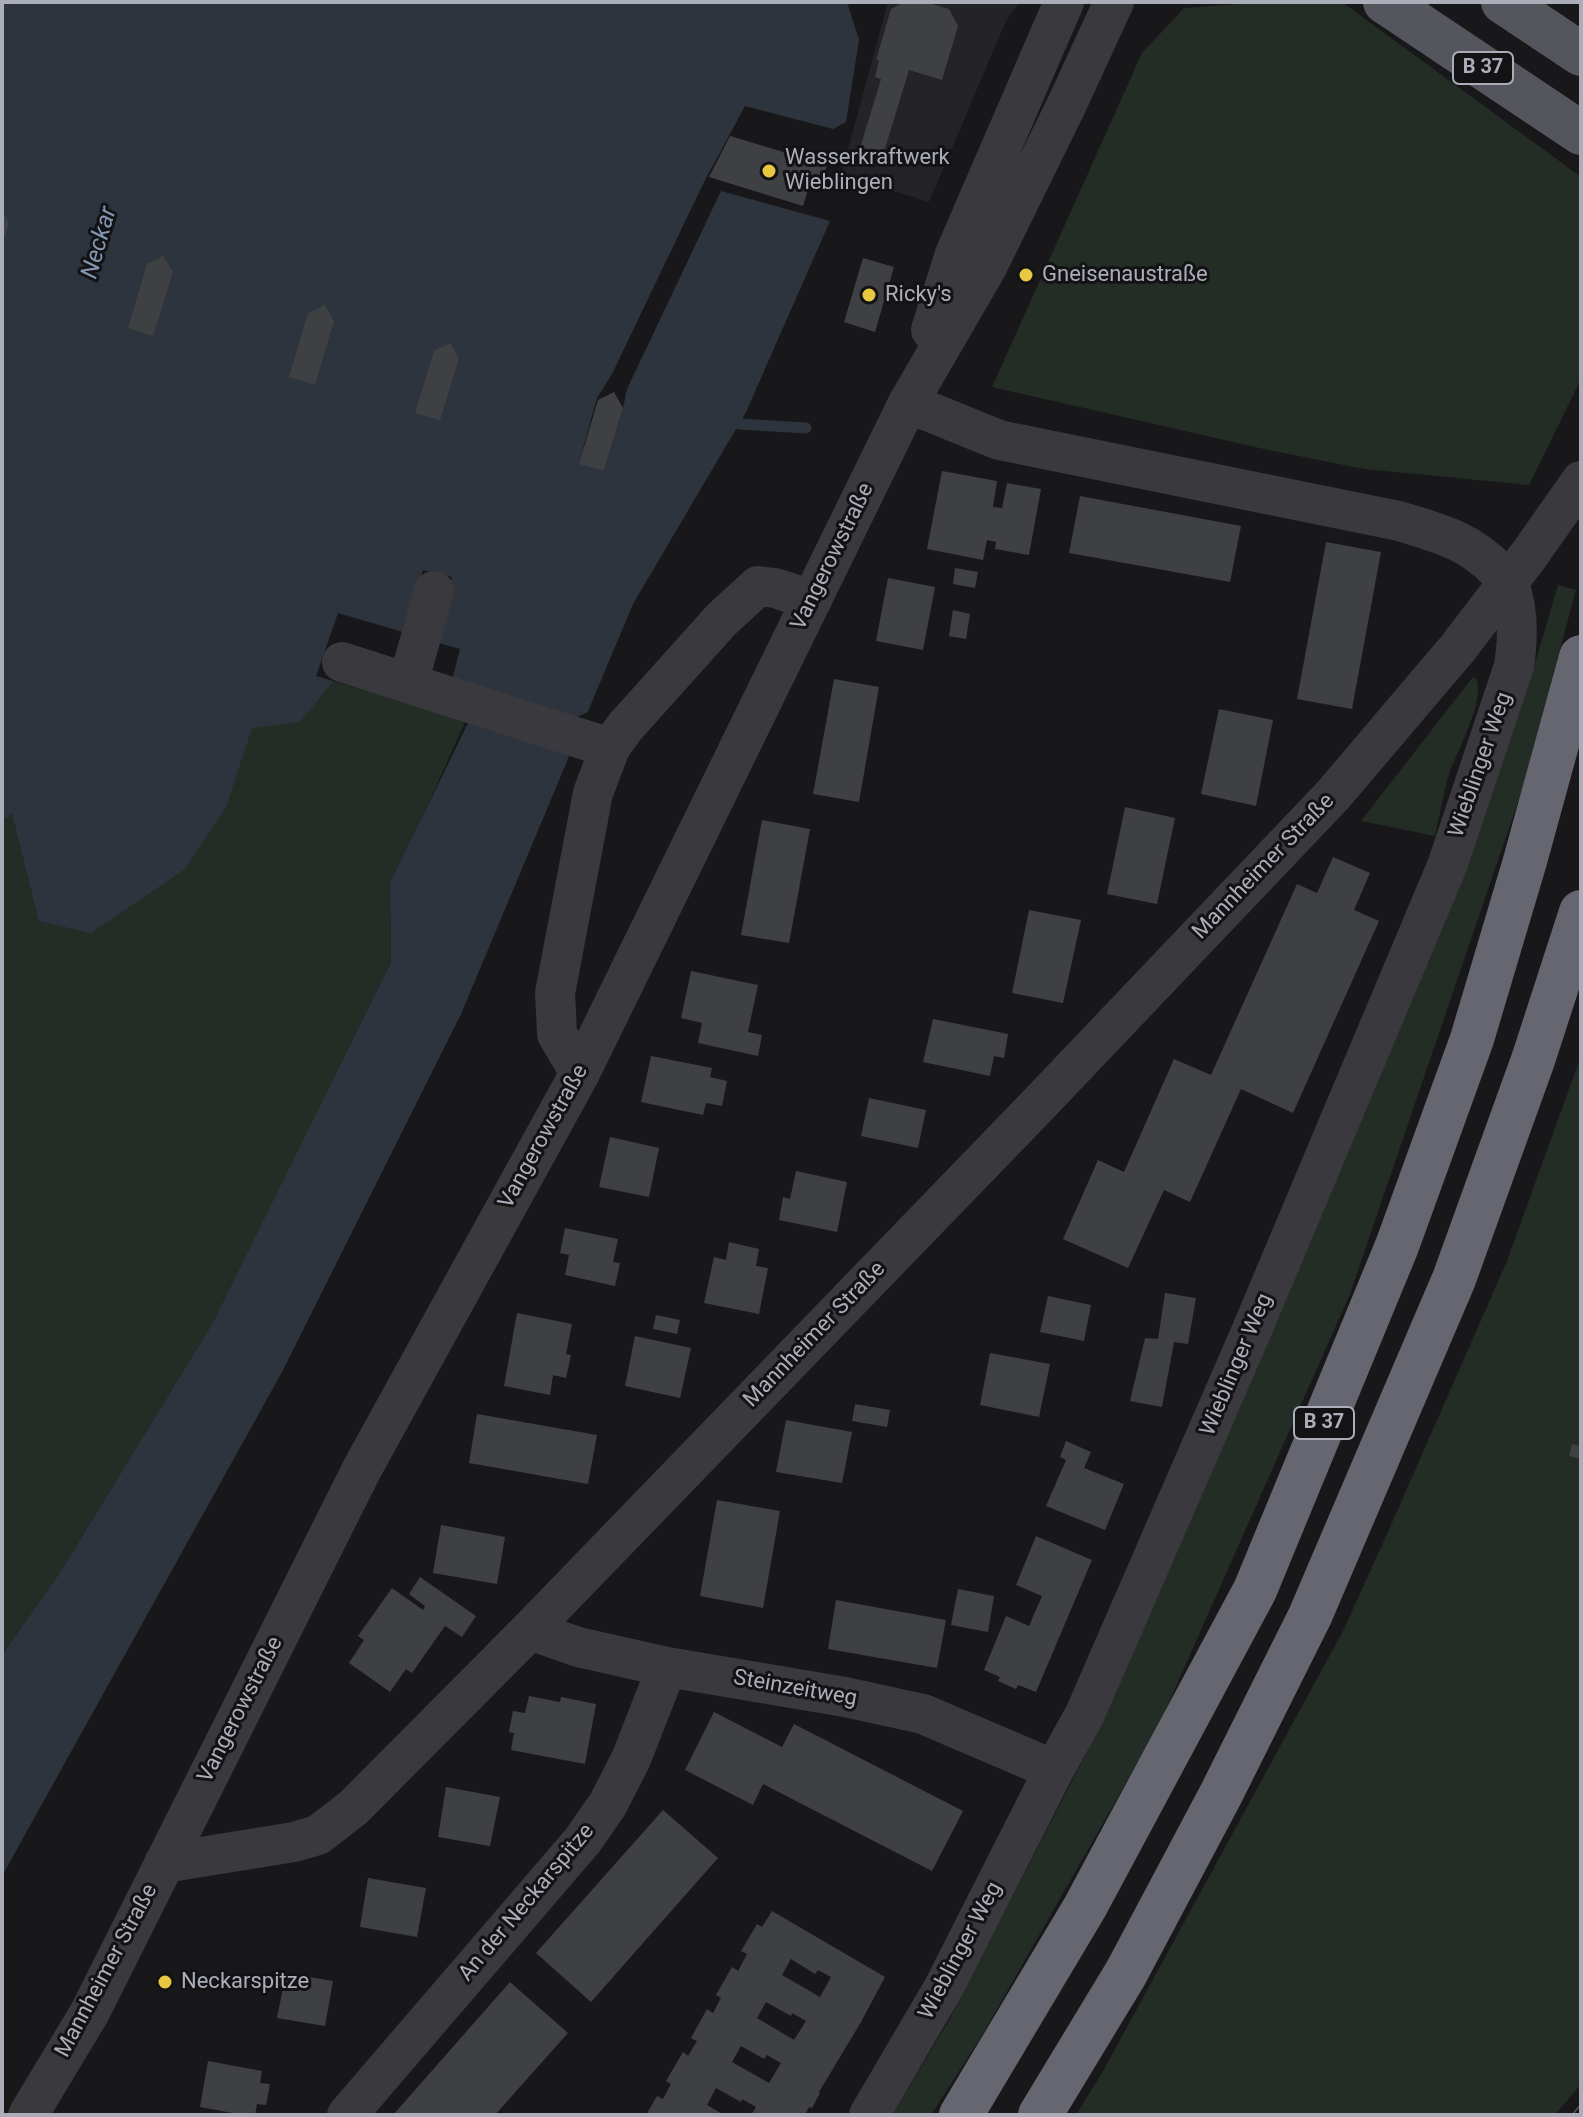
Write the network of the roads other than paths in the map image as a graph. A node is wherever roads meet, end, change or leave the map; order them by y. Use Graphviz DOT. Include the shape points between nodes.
graph roads {
  1 [pos="1064,2"];
  2 [pos="1114,2"];
  3 [pos="1137,2"];
  4 [pos="1385,2"];
  5 [pos="1503,2"];
  6 [pos="1581,54"];
  7 [pos="1083,71"];
  8 [pos="1581,133"];
  9 [pos="908,403"];
  10 [pos="1581,481"];
  11 [pos="1509,583"];
  12 [pos="434,591"];
  13 [pos="812,600"];
  14 [pos="1581,657"];
  15 [pos="342,662"];
  16 [pos="408,683"];
  17 [pos="610,748"];
  18 [pos="1581,912"];
  19 [pos="580,1073"];
  20 [pos="530,1630"];
  21 [pos="667,1667"];
  22 [pos="1054,1770"];
  23 [pos="164,1863"];
  24 [pos="28,2115"];
  25 [pos="347,2115"];
  26 [pos="869,2115"];
  27 [pos="961,2115"];
  28 [pos="1040,2115"];
  1 -- 9 [label="street, Vangerowstraße" via="955,254"];
  2 -- 7 [label="street, Vangerowstraße"];
  3 -- 7 [label="street" via="1098,45"];
  4 -- 8 [label="main road, B 37"];
  5 -- 6 [label="main road"];
  7 -- 9 [label="street, Vangerowstraße" via="987,267"];
  9 -- 11 [label="street" via="999,440 1399,521 1448,536 1482,554"];
  9 -- 13 [label="street, Vangerowstraße"];
  10 -- 11 [label="street, Mannheimer Straße"];
  11 -- 20 [label="street, Mannheimer Straße" via="1333,795"];
  11 -- 22 [label="street, Wieblinger Weg" via="1516,611 1514,666 1447,866 1129,1615"];
  12 -- 16 [label="street"];
  13 -- 17 [label="street" via="758,586 721,620"];
  13 -- 19 [label="street, Vangerowstraße"];
  14 -- 27 [label="highway, B 37" via="1472,1039 1397,1246 1255,1590 1085,1907"];
  15 -- 16 [label="street"];
  16 -- 17 [label="street"];
  17 -- 19 [label="street" via="593,793 555,993 557,1034"];
  18 -- 28 [label="highway, B 37" via="1454,1279 1310,1616 1134,1959"];
  19 -- 23 [label="street, Vangerowstraße" via="363,1467"];
  20 -- 21 [label="street, Steinzeitweg"];
  20 -- 23 [label="street, Mannheimer Straße" via="353,1808 318,1835"];
  21 -- 22 [label="street, Steinzeitweg" via="923,1714"];
  21 -- 25 [label="street, An der Neckarspitze" via="631,1759 583,1840"];
  22 -- 26 [label="street, Wieblinger Weg" via="944,1987"];
  23 -- 24 [label="street, Mannheimer Straße" via="90,2012"];
}
